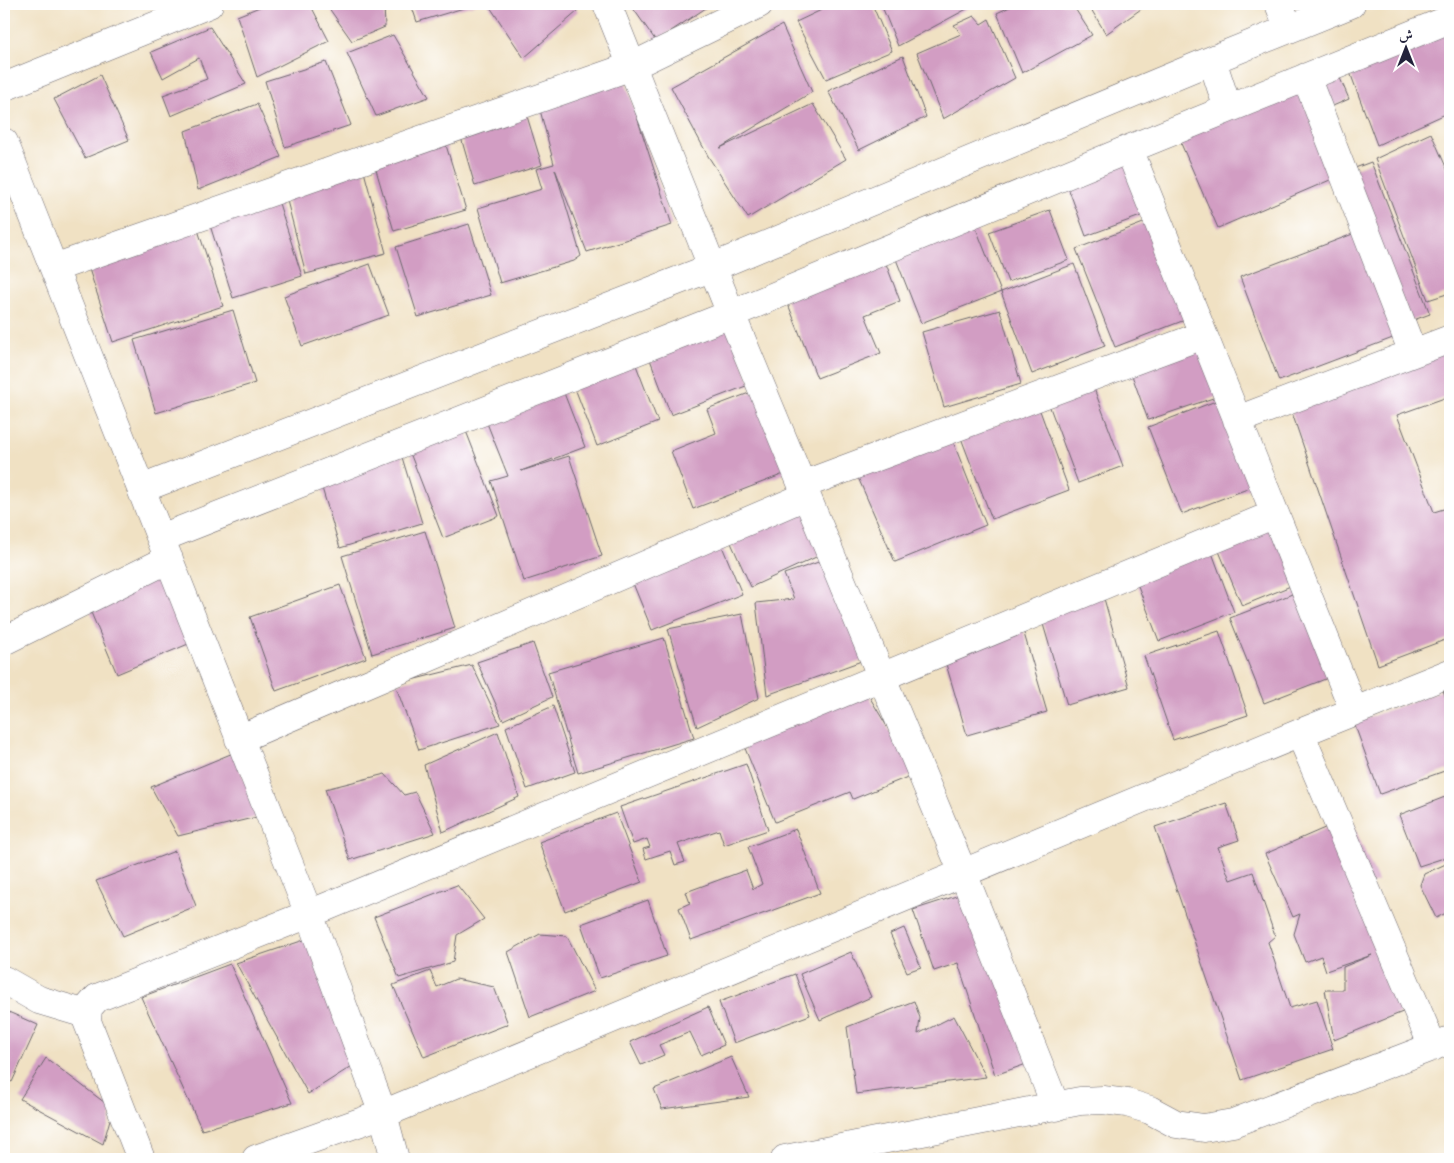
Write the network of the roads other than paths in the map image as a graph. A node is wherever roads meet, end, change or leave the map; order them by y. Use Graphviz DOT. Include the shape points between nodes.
graph roads {
  1 [pos="209,4"];
  2 [pos="607,4"];
  3 [pos="759,4"];
  4 [pos="1279,4"];
  5 [pos="1351,4"];
  6 [pos="1450,19"];
  7 [pos="1289,28"];
  8 [pos="1212,60"];
  9 [pos="632,66"];
  10 [pos="1306,77"];
  11 [pos="4,86"];
  12 [pos="1228,109"];
  13 [pos="4,142"];
  14 [pos="1129,150"];
  15 [pos="713,267"];
  16 [pos="54,268"];
  17 [pos="731,314"];
  18 [pos="1203,335"];
  19 [pos="1450,339"];
  20 [pos="1413,353"];
  21 [pos="1237,420"];
  22 [pos="141,489"];
  23 [pos="804,490"];
  24 [pos="1275,514"];
  25 [pos="165,549"];
  26 [pos="4,641"];
  27 [pos="1450,673"];
  28 [pos="882,678"];
  29 [pos="1354,711"];
  30 [pos="1300,733"];
  31 [pos="239,739"];
  32 [pos="963,873"];
  33 [pos="309,914"];
  34 [pos="4,980"];
  35 [pos="86,1014"];
  36 [pos="1442,1044"];
  37 [pos="1056,1107"];
  38 [pos="383,1114"];
  39 [pos="141,1159"];
  40 [pos="256,1159"];
  41 [pos="395,1159"];
  42 [pos="785,1159"];
  1 -- 11 [label="street"];
  2 -- 9 [label="street"];
  3 -- 9 [label="street"];
  4 -- 7 [label="street"];
  5 -- 7 [label="street"];
  6 -- 10 [label="street"];
  7 -- 8 [label="street"];
  8 -- 12 [label="street"];
  8 -- 15 [label="street"];
  9 -- 15 [label="street"];
  9 -- 16 [label="street"];
  10 -- 12 [label="street"];
  10 -- 20 [label="street"];
  12 -- 14 [label="street"];
  13 -- 16 [label="street"];
  14 -- 17 [label="street"];
  14 -- 18 [label="street"];
  15 -- 17 [label="street"];
  15 -- 22 [label="street"];
  16 -- 22 [label="street"];
  17 -- 23 [label="street"];
  17 -- 25 [label="street"];
  18 -- 21 [label="street"];
  18 -- 23 [label="street"];
  19 -- 20 [label="street"];
  20 -- 21 [label="street"];
  21 -- 24 [label="street"];
  22 -- 25 [label="street"];
  23 -- 28 [label="street"];
  23 -- 31 [label="street"];
  24 -- 28 [label="street"];
  24 -- 29 [label="street"];
  25 -- 26 [label="street"];
  25 -- 31 [label="street"];
  27 -- 29 [label="street"];
  28 -- 32 [label="street"];
  28 -- 33 [label="street"];
  29 -- 30 [label="street"];
  30 -- 32 [label="street"];
  30 -- 36 [label="street"];
  31 -- 33 [label="street"];
  32 -- 37 [label="street"];
  32 -- 38 [label="street"];
  33 -- 35 [label="street" via="97,998"];
  33 -- 38 [label="street"];
  34 -- 35 [label="street" via="39,1000"];
  35 -- 39 [label="street"];
  36 -- 37 [label="street" via="1233,1124 1204,1128 1176,1124 1150,1110 1103,1100"];
  37 -- 42 [label="street"];
  38 -- 40 [label="street"];
  38 -- 41 [label="street"];
}
